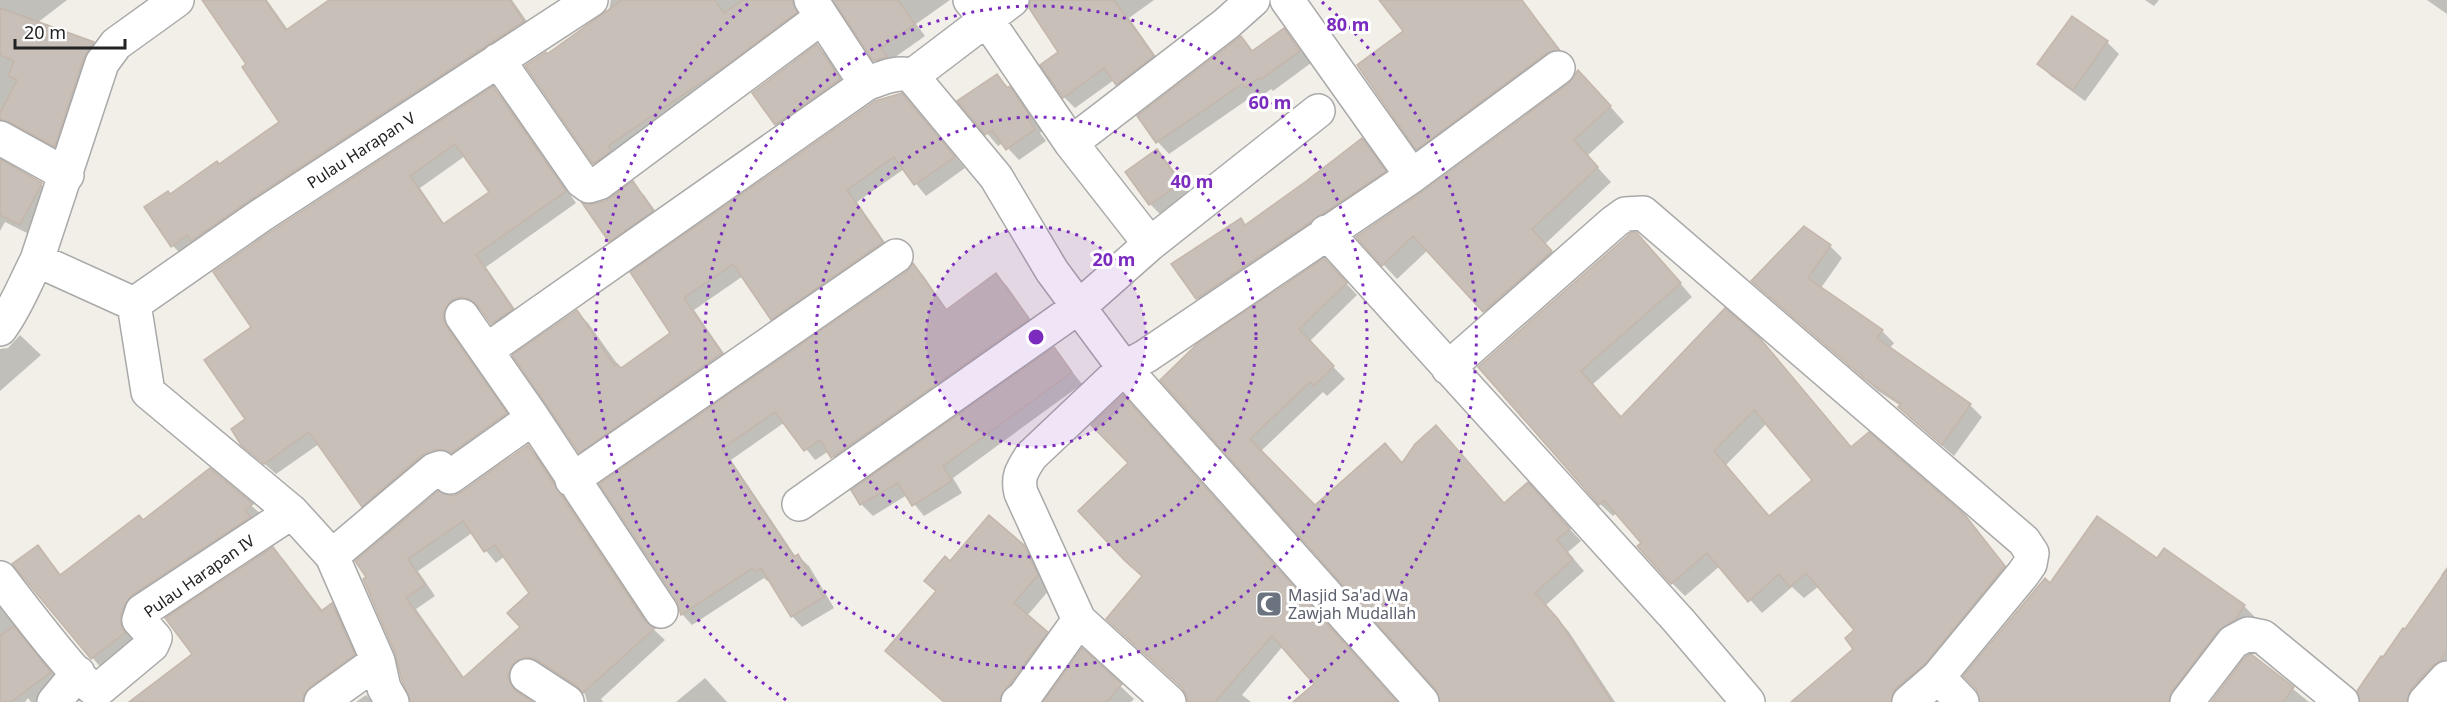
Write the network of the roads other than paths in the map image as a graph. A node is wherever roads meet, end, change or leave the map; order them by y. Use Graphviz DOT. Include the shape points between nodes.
graph roads {
  1 [pos="177,0"];
  2 [pos="591,0"];
  3 [pos="1012,0"];
  4 [pos="1253,0"];
  5 [pos="1287,0"];
  6 [pos="817,9"];
  7 [pos="979,10"];
  8 [pos="498,60"];
  9 [pos="1558,68"];
  10 [pos="912,76"];
  11 [pos="866,84"];
  12 [pos="1318,111"];
  13 [pos="0,138"];
  14 [pos="1071,143"];
  15 [pos="67,175"];
  16 [pos="1412,176"];
  17 [pos="1326,232"];
  18 [pos="1150,243"];
  19 [pos="896,256"];
  20 [pos="37,260"];
  21 [pos="134,304"];
  22 [pos="1080,306"];
  23 [pos="462,316"];
  24 [pos="0,329"];
  25 [pos="487,350"];
  26 [pos="1124,368"];
  27 [pos="1448,368"];
  28 [pos="533,418"];
  29 [pos="572,480"];
  30 [pos="799,504"];
  31 [pos="292,512"];
  32 [pos="332,556"];
  33 [pos="0,578"];
  34 [pos="661,611"];
  35 [pos="1079,620"];
  36 [pos="378,661"];
  37 [pos="78,673"];
  38 [pos="527,676"];
  39 [pos="1938,677"];
  40 [pos="2447,678"];
  41 [pos="54,702"];
  42 [pos="321,702"];
  43 [pos="392,702"];
  44 [pos="567,702"];
  45 [pos="1018,702"];
  46 [pos="1169,702"];
  47 [pos="1422,702"];
  48 [pos="1748,702"];
  49 [pos="1909,702"];
  50 [pos="1962,702"];
  51 [pos="2187,702"];
  52 [pos="2342,702"];
  53 [pos="2425,702"];
  1 -- 15 [label="street" via="116,44 102,63"];
  2 -- 8 [label="street, Pulau Harapan V"];
  3 -- 7 [label="street"];
  4 -- 14 [label="street"];
  5 -- 16 [label="street"];
  6 -- 8 [label="street" via="599,183 590,186 582,181"];
  6 -- 11 [label="street"];
  7 -- 10 [label="street"];
  7 -- 14 [label="street"];
  8 -- 21 [label="street, Pulau Harapan V"];
  9 -- 16 [label="street"];
  10 -- 11 [label="street" via="897,74"];
  10 -- 22 [label="street" via="996,177 1052,271"];
  11 -- 25 [label="street"];
  12 -- 18 [label="street"];
  13 -- 15 [label="street"];
  14 -- 18 [label="street"];
  15 -- 20 [label="street"];
  16 -- 17 [label="street"];
  17 -- 26 [label="street"];
  17 -- 27 [label="street"];
  18 -- 22 [label="street"];
  19 -- 29 [label="street"];
  20 -- 21 [label="street"];
  20 -- 24 [label="street" via="13,313"];
  21 -- 31 [label="street" via="148,392"];
  22 -- 26 [label="street"];
  22 -- 30 [label="street"];
  23 -- 25 [label="street"];
  25 -- 28 [label="street"];
  26 -- 35 [label="street" via="1031,456 1018,481"];
  26 -- 47 [label="street"];
  27 -- 39 [label="street" via="1614,222 1625,214 1643,213 2024,541 2032,553 2030,564"];
  27 -- 48 [label="street"];
  28 -- 29 [label="street"];
  28 -- 32 [label="street" via="450,477 440,468 434,470"];
  29 -- 34 [label="street"];
  31 -- 32 [label="street"];
  31 -- 37 [label="street, Pulau Harapan IV" via="142,611 139,620 155,638 152,645 101,689 93,689"];
  32 -- 36 [label="street"];
  33 -- 37 [label="street, Pulau Harapan IV"];
  35 -- 45 [label="street"];
  35 -- 46 [label="street"];
  36 -- 42 [label="street"];
  36 -- 43 [label="street" via="384,688"];
  37 -- 41 [label="street"];
  38 -- 44 [label="street"];
  39 -- 49 [label="street"];
  39 -- 50 [label="street"];
  40 -- 53 [label="street"];
  51 -- 52 [label="street" via="2233,642 2247,634 2263,637"];
}
